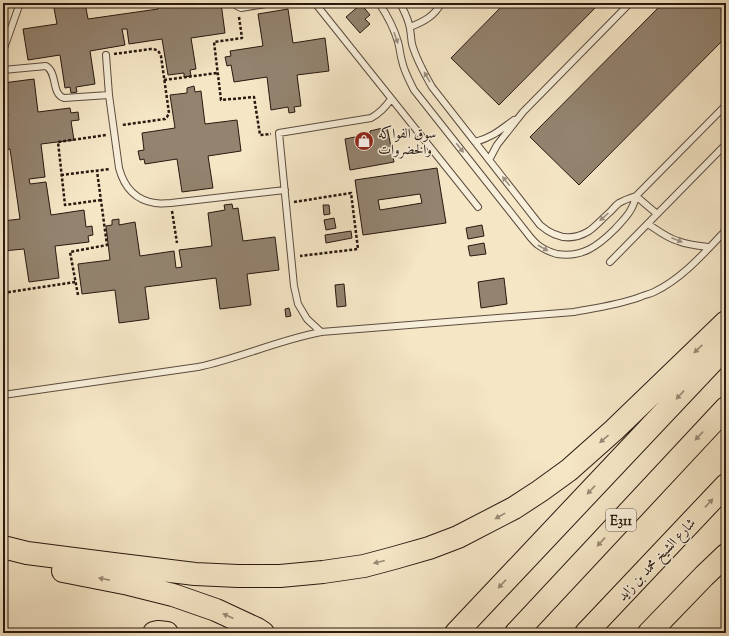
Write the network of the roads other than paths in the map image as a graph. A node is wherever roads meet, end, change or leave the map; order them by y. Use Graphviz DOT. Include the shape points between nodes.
graph roads {
  1 [pos="20,3"];
  2 [pos="272,3"];
  3 [pos="316,3"];
  4 [pos="379,3"];
  5 [pos="408,3"];
  6 [pos="441,3"];
  7 [pos="630,3"];
  8 [pos="236,4"];
  9 [pos="401,4"];
  10 [pos="410,27"];
  11 [pos="3,51"];
  12 [pos="106,55"];
  13 [pos="3,70"];
  14 [pos="109,95"];
  15 [pos="391,99"];
  16 [pos="726,105"];
  17 [pos="523,112"];
  18 [pos="475,142"];
  19 [pos="726,144"];
  20 [pos="489,160"];
  21 [pos="285,190"];
  22 [pos="636,196"];
  23 [pos="478,207"];
  24 [pos="657,214"];
  25 [pos="648,224"];
  26 [pos="726,230"];
  27 [pos="709,247"];
  28 [pos="610,262"];
  29 [pos="726,322"];
  30 [pos="321,332"];
  31 [pos="726,347"];
  32 [pos="3,395"];
  33 [pos="726,408"];
  34 [pos="726,485"];
  35 [pos="3,547"];
  36 [pos="726,555"];
  37 [pos="3,559"];
  38 [pos="726,566"];
  39 [pos="154,633"];
  40 [pos="167,633"];
  41 [pos="263,633"];
  42 [pos="456,633"];
  43 [pos="516,633"];
  44 [pos="586,633"];
  45 [pos="649,633"];
  46 [pos="667,633"];
  1 -- 11 [label="lane"];
  2 -- 8 [label="lane" via="246,8"];
  3 -- 15 [label="lane"];
  4 -- 22 [label="lane, one-way" via="392,25 404,68 414,90 537,245 551,252 566,255 581,253 607,237 632,209"];
  5 -- 9 [label="lane"];
  6 -- 10 [label="lane" via="428,18"];
  7 -- 17 [label="lane"];
  9 -- 10 [label="lane"];
  18 -- 10 [label="lane, one-way" via="424,73 412,44"];
  12 -- 14 [label="lane"];
  13 -- 14 [label="lane" via="46,66 51,69 58,94 64,98"];
  14 -- 21 [label="lane" via="121,178 130,191 142,200 156,204 171,203"];
  15 -- 21 [label="lane" via="379,114 371,118 279,133"];
  15 -- 23 [label="lane"];
  16 -- 22 [label="lane"];
  17 -- 18 [label="lane" via="491,137"];
  17 -- 20 [label="lane" via="497,144"];
  18 -- 20 [label="lane"];
  19 -- 24 [label="lane"];
  22 -- 20 [label="lane, one-way" via="617,204 590,230 570,238 559,236 540,225"];
  21 -- 30 [label="lane" via="298,304 307,319"];
  22 -- 24 [label="lane"];
  24 -- 25 [label="lane"];
  25 -- 27 [label="lane, one-way" via="676,241"];
  25 -- 28 [label="lane"];
  26 -- 27 [label="lane"];
  27 -- 30 [label="lane" via="677,278 654,292 601,308"];
  29 -- 35 [label="highway, one-way" via="569,470 514,508 458,537 429,548 344,569 280,576 238,576 195,574 112,564 27,553"];
  30 -- 32 [label="lane" via="198,367"];
  31 -- 42 [label="highway, one-way"];
  33 -- 43 [label="highway, E311, one-way"];
  44 -- 34 [label="highway, شارع الشيخ محمد بن زايد, one-way"];
  36 -- 45 [label="highway"];
  41 -- 37 [label="highway, one-way" via="216,610 173,595"];
  38 -- 46 [label="highway"];
  39 -- 40 [label="highway"];
}
